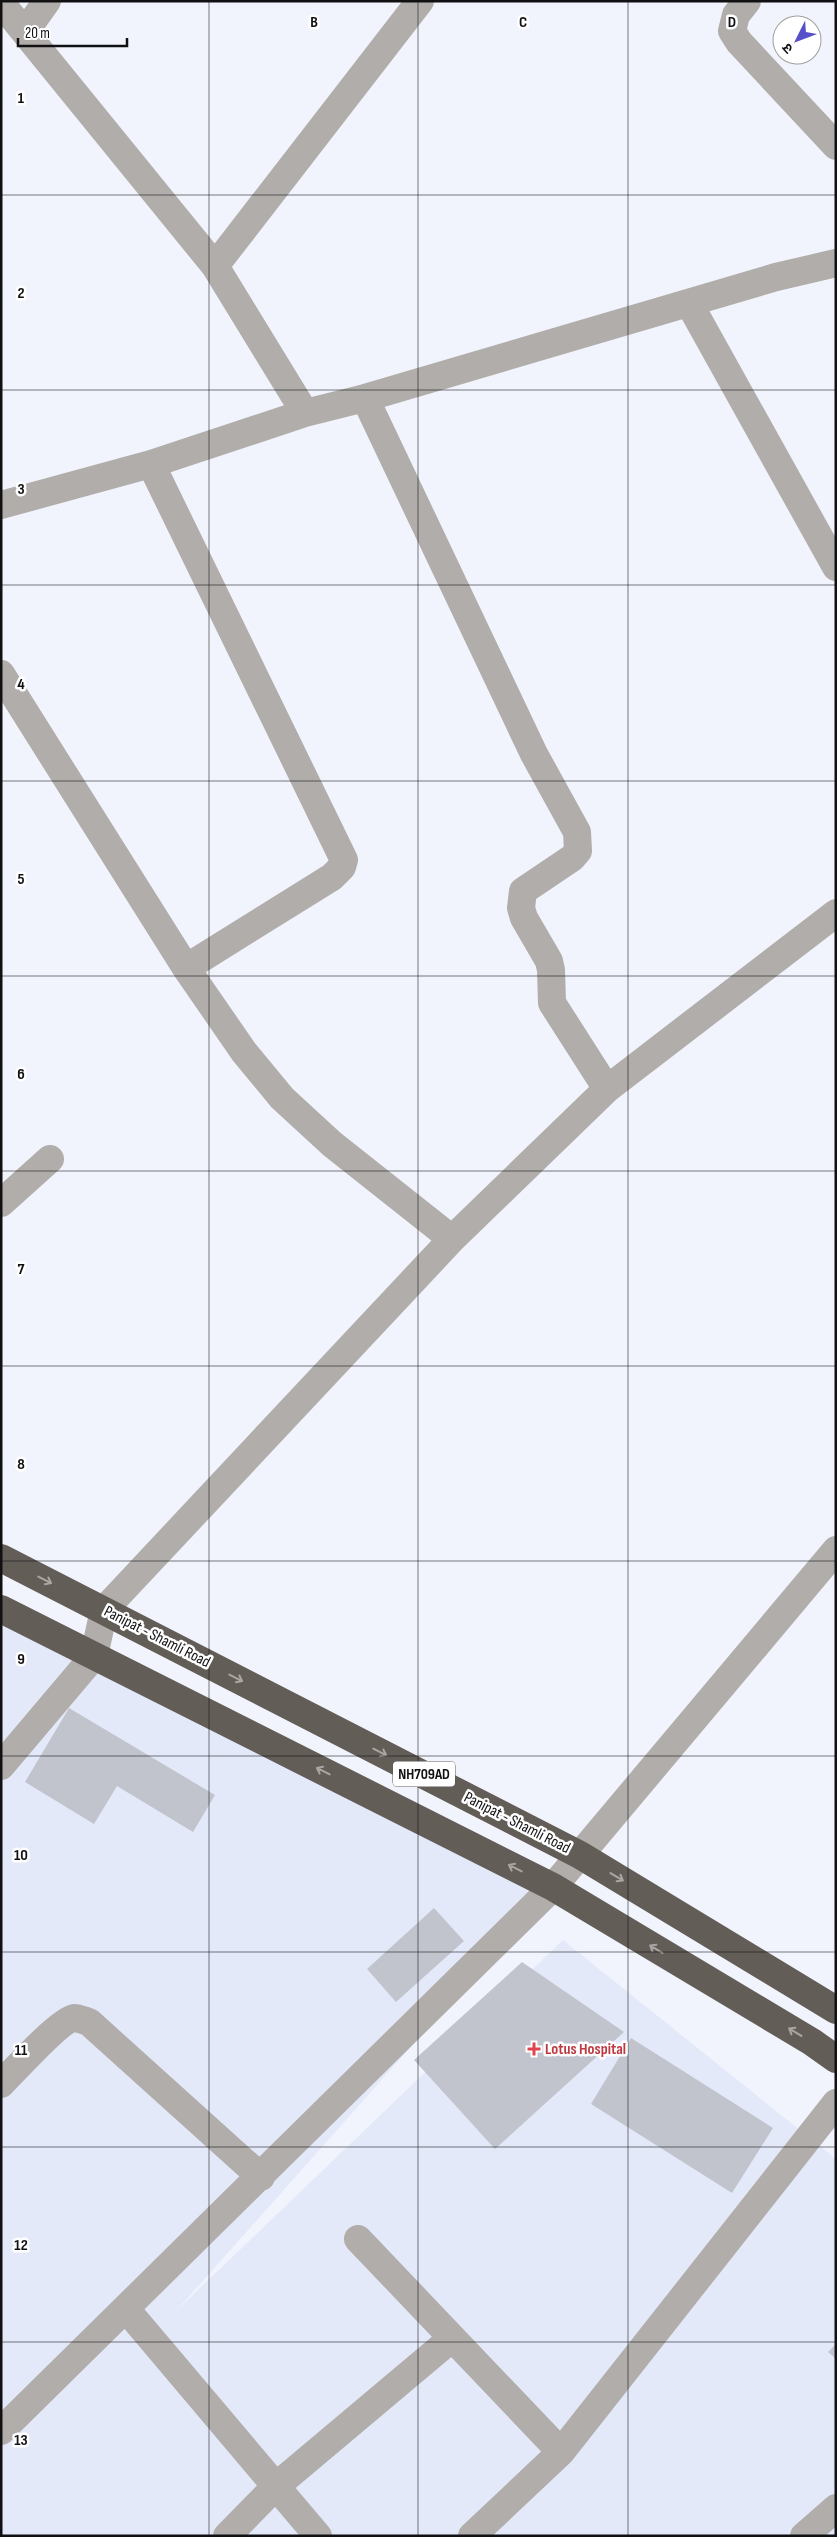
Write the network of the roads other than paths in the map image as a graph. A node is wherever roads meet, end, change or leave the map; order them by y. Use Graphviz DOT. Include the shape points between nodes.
graph roads {
  1 [pos="47,1"];
  2 [pos="420,1"];
  3 [pos="747,1"];
  4 [pos="1,2"];
  5 [pos="25,32"];
  6 [pos="836,146"];
  7 [pos="836,262"];
  8 [pos="215,266"];
  9 [pos="689,303"];
  10 [pos="365,398"];
  11 [pos="304,413"];
  12 [pos="151,464"];
  13 [pos="1,505"];
  14 [pos="836,567"];
  15 [pos="1,674"];
  16 [pos="836,913"];
  17 [pos="186,968"];
  18 [pos="607,1089"];
  19 [pos="50,1159"];
  20 [pos="1,1203"];
  21 [pos="452,1239"];
  22 [pos="836,1550"];
  23 [pos="1,1558"];
  24 [pos="1,1608"];
  25 [pos="104,1610"];
  26 [pos="94,1656"];
  27 [pos="4,1757"];
  28 [pos="580,1855"];
  29 [pos="553,1888"];
  30 [pos="833,2003"];
  31 [pos="836,2059"];
  32 [pos="1,2084"];
  33 [pos="836,2103"];
  34 [pos="261,2177"];
  35 [pos="358,2239"];
  36 [pos="126,2309"];
  37 [pos="451,2339"];
  38 [pos="1,2431"];
  39 [pos="561,2452"];
  40 [pos="275,2487"];
  41 [pos="836,2508"];
  42 [pos="227,2536"];
  43 [pos="318,2536"];
  44 [pos="472,2536"];
  45 [pos="804,2536"];
  1 -- 5 [label="street"];
  2 -- 8 [label="street"];
  3 -- 6 [label="street" via="736,16 732,31"];
  4 -- 5 [label="street"];
  5 -- 8 [label="street"];
  7 -- 9 [label="street"];
  8 -- 11 [label="street"];
  9 -- 10 [label="street"];
  9 -- 14 [label="street"];
  10 -- 11 [label="street"];
  10 -- 18 [label="street" via="534,754 577,832 578,851 523,891 521,908 549,960 552,1003"];
  11 -- 12 [label="street"];
  12 -- 13 [label="street"];
  12 -- 17 [label="street" via="344,860 332,877"];
  15 -- 17 [label="street"];
  16 -- 18 [label="street"];
  17 -- 21 [label="street" via="244,1052 282,1098 332,1144"];
  18 -- 21 [label="street"];
  19 -- 20 [label="street"];
  21 -- 25 [label="street"];
  22 -- 28 [label="street"];
  23 -- 25 [label="highway, Panipat - Shamli Road / NH709AD, one-way"];
  24 -- 26 [label="highway, NH709AD"];
  25 -- 26 [label="street"];
  25 -- 28 [label="highway, Panipat - Shamli Road / NH709AD, one-way"];
  26 -- 27 [label="street"];
  29 -- 26 [label="highway, NH709AD, one-way"];
  28 -- 29 [label="street"];
  28 -- 30 [label="highway, Panipat - Shamli Road / NH709AD, one-way"];
  31 -- 29 [label="highway, NH709AD, one-way"];
  29 -- 34 [label="street"];
  32 -- 34 [label="street" via="72,2018 89,2022"];
  33 -- 39 [label="street"];
  34 -- 36 [label="street"];
  35 -- 37 [label="street"];
  36 -- 38 [label="street"];
  36 -- 40 [label="street"];
  37 -- 39 [label="street"];
  37 -- 40 [label="street"];
  39 -- 44 [label="street"];
  40 -- 42 [label="street"];
  40 -- 43 [label="street"];
  41 -- 45 [label="street"];
}
